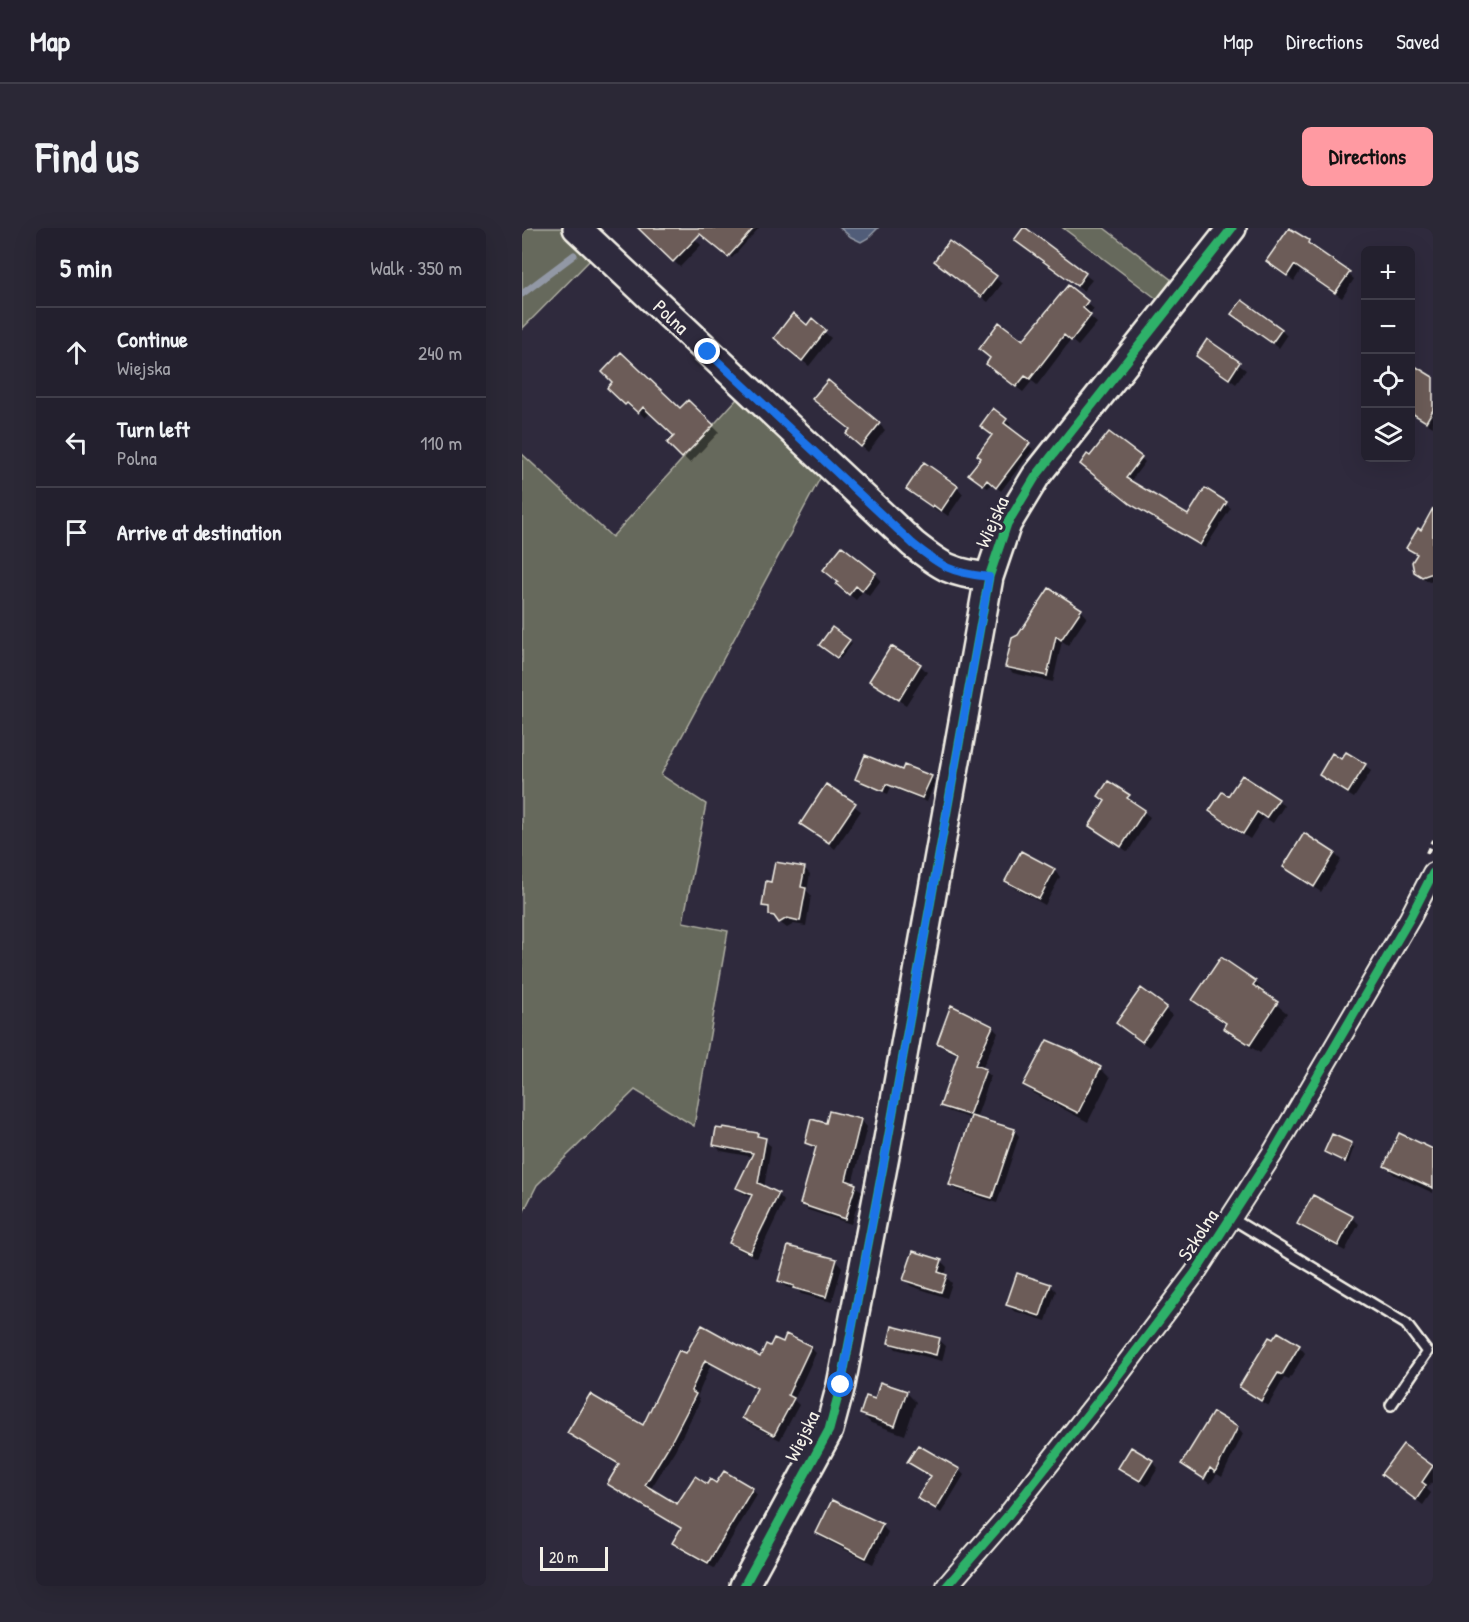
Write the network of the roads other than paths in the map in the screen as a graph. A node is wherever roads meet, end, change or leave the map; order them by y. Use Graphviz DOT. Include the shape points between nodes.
graph roads {
  1 [pos="577,228"];
  2 [pos="1232,228"];
  3 [pos="989,577"];
  4 [pos="1432,877"];
  5 [pos="1231,1218"];
  6 [pos="1391,1405"];
  7 [pos="744,1586"];
  8 [pos="947,1586"];
  1 -- 3 [label="street, Polna" via="913,544 940,566"];
  2 -- 3 [label="street, Wiejska" via="1036,476 1006,524"];
  3 -- 7 [label="street, Wiejska" via="841,1385 829,1430"];
  4 -- 5 [label="street, Szkolna" via="1338,1045"];
  5 -- 6 [label="lane, Szkolna" via="1406,1324 1427,1352"];
  5 -- 8 [label="street, Szkolna" via="1195,1273 1109,1387"];
}
